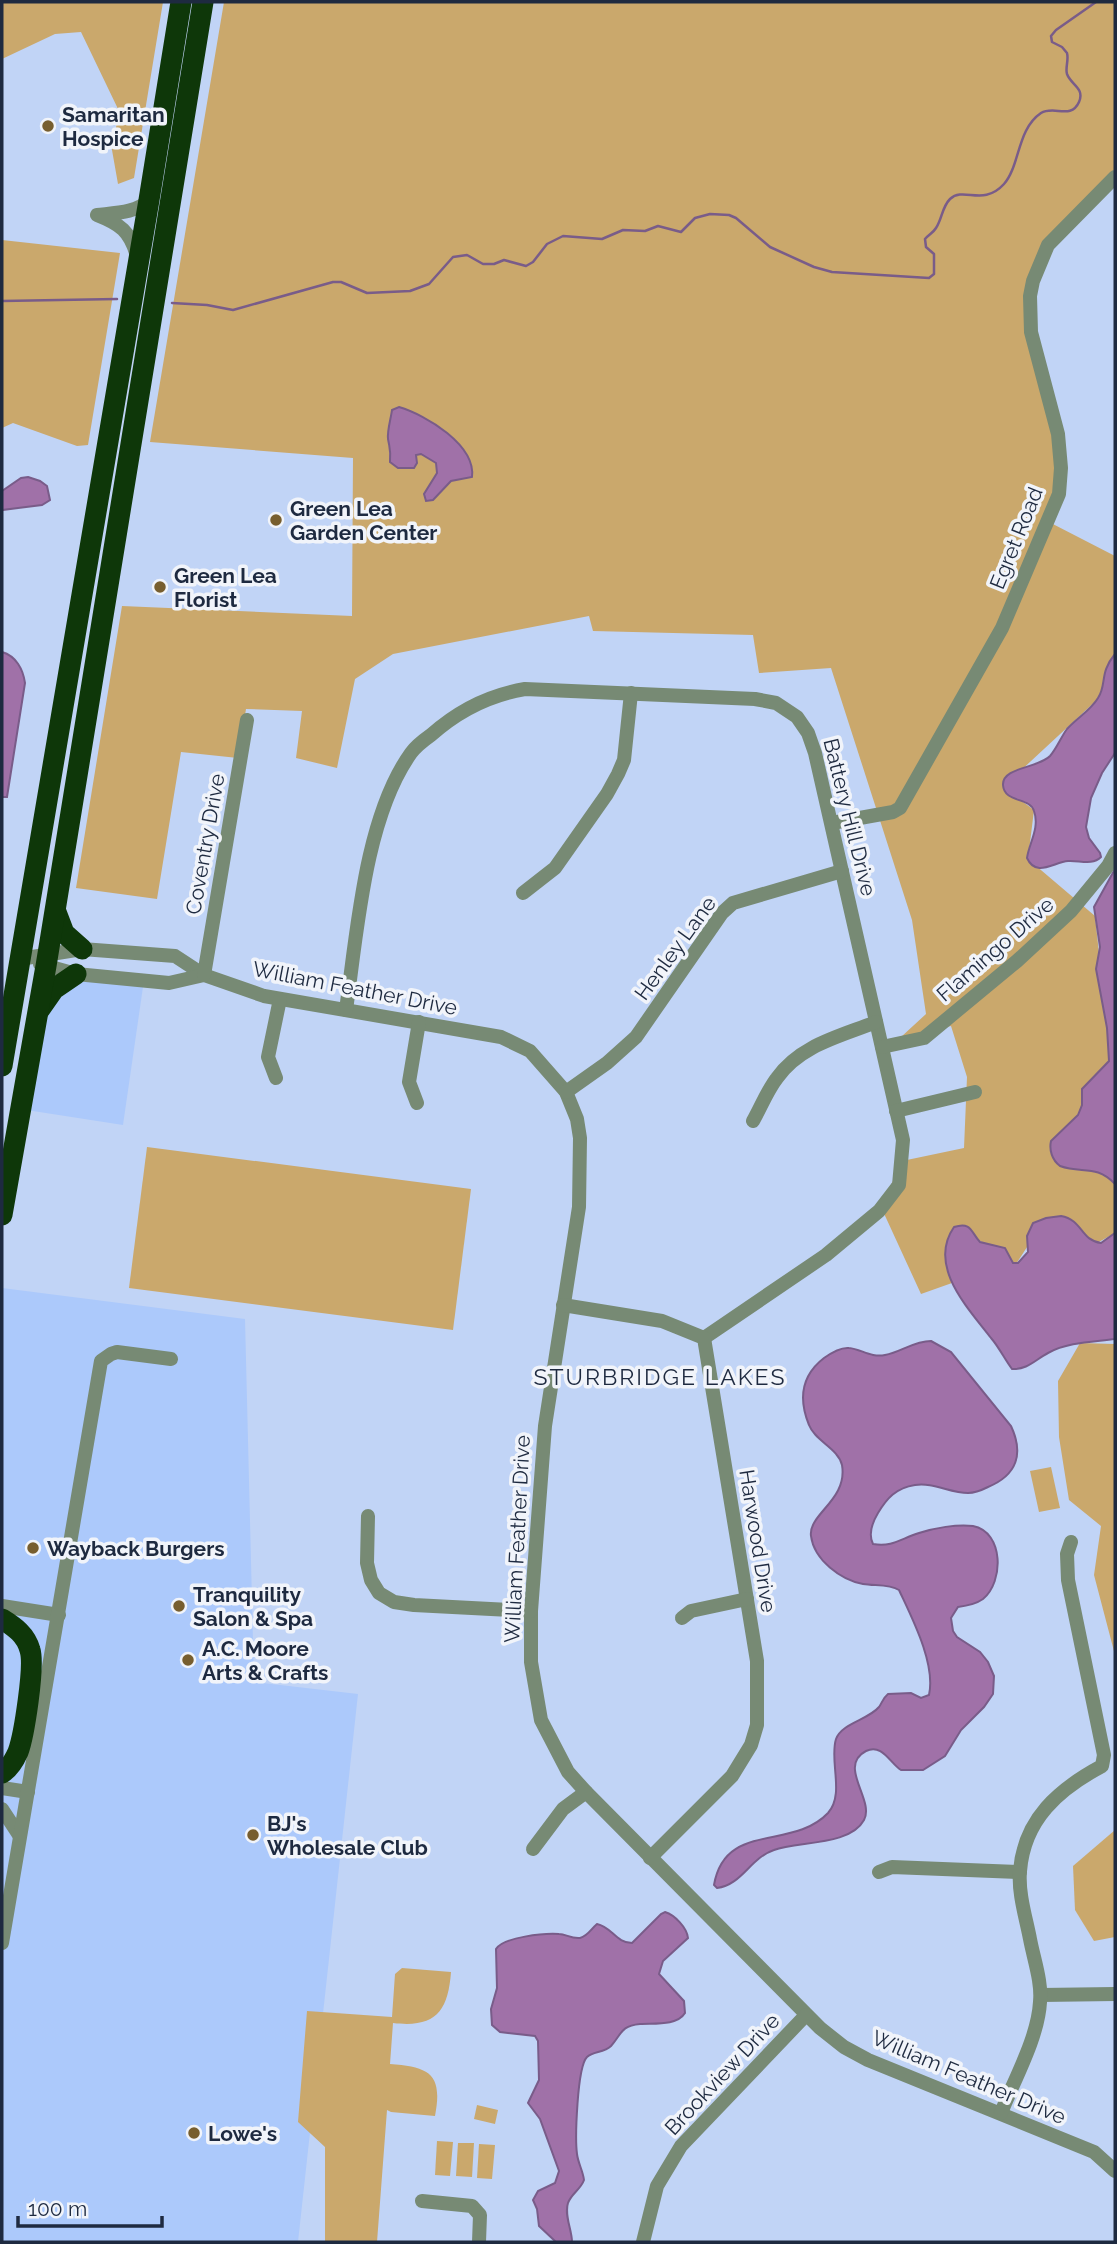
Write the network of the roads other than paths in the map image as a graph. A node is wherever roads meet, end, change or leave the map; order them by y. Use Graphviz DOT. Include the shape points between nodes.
graph roads {
  1 [pos="181,2"];
  2 [pos="203,2"];
  3 [pos="1115,177"];
  4 [pos="149,200"];
  5 [pos="138,261"];
  6 [pos="95,519"];
  7 [pos="118,523"];
  8 [pos="631,693"];
  9 [pos="247,720"];
  10 [pos="832,823"];
  11 [pos="1115,853"];
  12 [pos="842,872"];
  13 [pos="523,893"];
  14 [pos="55,911"];
  15 [pos="82,950"];
  16 [pos="20,959"];
  17 [pos="47,961"];
  18 [pos="76,974"];
  19 [pos="204,975"];
  20 [pos="280,999"];
  21 [pos="346,1010"];
  22 [pos="38,1011"];
  23 [pos="419,1022"];
  24 [pos="876,1022"];
  25 [pos="882,1047"];
  26 [pos="2,1066"];
  27 [pos="276,1078"];
  28 [pos="975,1092"];
  29 [pos="566,1093"];
  30 [pos="417,1103"];
  31 [pos="896,1111"];
  32 [pos="753,1121"];
  33 [pos="2,1215"];
  34 [pos="563,1305"];
  35 [pos="704,1338"];
  36 [pos="171,1359"];
  37 [pos="368,1516"];
  38 [pos="1071,1542"];
  39 [pos="747,1599"];
  40 [pos="2,1606"];
  41 [pos="531,1611"];
  42 [pos="59,1615"];
  43 [pos="682,1618"];
  44 [pos="2,1619"];
  45 [pos="2,1773"];
  46 [pos="2,1788"];
  47 [pos="27,1792"];
  48 [pos="586,1792"];
  49 [pos="2,1809"];
  50 [pos="24,1812"];
  51 [pos="19,1835"];
  52 [pos="533,1849"];
  53 [pos="650,1858"];
  54 [pos="879,1872"];
  55 [pos="1020,1872"];
  56 [pos="2,1943"];
  57 [pos="1115,1994"];
  58 [pos="1041,1995"];
  59 [pos="806,2015"];
  60 [pos="1001,2113"];
  61 [pos="1115,2171"];
  62 [pos="422,2201"];
  63 [pos="479,2242"];
  64 [pos="643,2242"];
  1 -- 4 [label="highway"];
  2 -- 7 [label="highway"];
  3 -- 10 [label="street, Egret Road" via="1048,245 1033,281 1031,332 1058,434 1061,468 1059,494 1009,613 900,808"];
  4 -- 5 [label="highway"];
  4 -- 5 [label="street" via="127,211 97,215 118,223 133,242"];
  5 -- 6 [label="highway"];
  6 -- 7 [label="street"];
  6 -- 16 [label="highway"];
  7 -- 14 [label="highway"];
  8 -- 10 [label="street, Battery Hill Drive" via="713,695 776,703 797,717 808,733"];
  8 -- 13 [label="street" via="624,760 618,774 555,868"];
  8 -- 21 [label="street, Battery Hill Drive" via="526,689 503,693 470,706 413,750 383,808 362,892"];
  9 -- 19 [label="street, Coventry Drive"];
  10 -- 12 [label="street, Battery Hill Drive"];
  11 -- 25 [label="street, Flamingo Drive" via="1072,911 1017,961 924,1038"];
  12 -- 24 [label="street, Battery Hill Drive"];
  12 -- 29 [label="street, Henley Lane" via="733,903 722,912 636,1037"];
  14 -- 15 [label="highway" via="64,933"];
  14 -- 17 [label="highway"];
  15 -- 17 [label="street, William Feather Drive"];
  15 -- 19 [label="street, William Feather Drive" via="174,956"];
  16 -- 17 [label="street, William Feather Drive"];
  16 -- 26 [label="highway"];
  17 -- 18 [label="street, William Feather Drive"];
  17 -- 22 [label="highway"];
  18 -- 19 [label="street, William Feather Drive" via="169,983"];
  18 -- 22 [label="highway" via="54,989"];
  19 -- 20 [label="street, William Feather Drive"];
  20 -- 21 [label="street, William Feather Drive"];
  20 -- 27 [label="street" via="268,1058"];
  21 -- 23 [label="street, William Feather Drive"];
  22 -- 33 [label="highway"];
  23 -- 29 [label="street, William Feather Drive" via="501,1037 530,1051"];
  23 -- 30 [label="street" via="409,1082"];
  24 -- 25 [label="street, Battery Hill Drive"];
  24 -- 32 [label="street" via="797,1057 775,1080"];
  25 -- 31 [label="street, Battery Hill Drive"];
  28 -- 31 [label="street"];
  29 -- 34 [label="street, William Feather Drive" via="577,1119 581,1168"];
  31 -- 35 [label="street, Battery Hill Drive" via="903,1140 902,1172 899,1185 879,1210 827,1255"];
  34 -- 35 [label="street" via="662,1321"];
  34 -- 41 [label="street, William Feather Drive" via="545,1426"];
  35 -- 39 [label="street, Harwood Drive"];
  36 -- 42 [label="street" via="117,1352 101,1361"];
  37 -- 41 [label="street" via="371,1580 379,1593 394,1602"];
  38 -- 55 [label="street" via="1068,1580 1104,1755 1102,1766 1072,1782 1044,1810 1027,1840"];
  39 -- 43 [label="street" via="691,1611"];
  39 -- 53 [label="street, Harwood Drive" via="757,1661 757,1725 751,1745 732,1776"];
  40 -- 42 [label="street"];
  41 -- 48 [label="street, William Feather Drive" via="531,1662 541,1720 568,1772"];
  42 -- 47 [label="street"];
  44 -- 45 [label="highway" via="21,1632 33,1670 19,1750"];
  46 -- 47 [label="street"];
  47 -- 50 [label="street"];
  48 -- 52 [label="street" via="563,1809"];
  48 -- 53 [label="street, William Feather Drive"];
  49 -- 50 [label="street"];
  49 -- 51 [label="street"];
  50 -- 51 [label="street"];
  51 -- 56 [label="street"];
  53 -- 59 [label="street, William Feather Drive"];
  54 -- 55 [label="street" via="892,1867"];
  55 -- 58 [label="street"];
  57 -- 58 [label="street"];
  58 -- 60 [label="street" via="1031,2039"];
  59 -- 60 [label="street, William Feather Drive" via="844,2047 868,2060"];
  59 -- 64 [label="street, Brookview Drive" via="681,2146 657,2186"];
  60 -- 61 [label="street, William Feather Drive" via="1094,2152"];
  62 -- 63 [label="street" via="476,2209 481,2220"];
}
